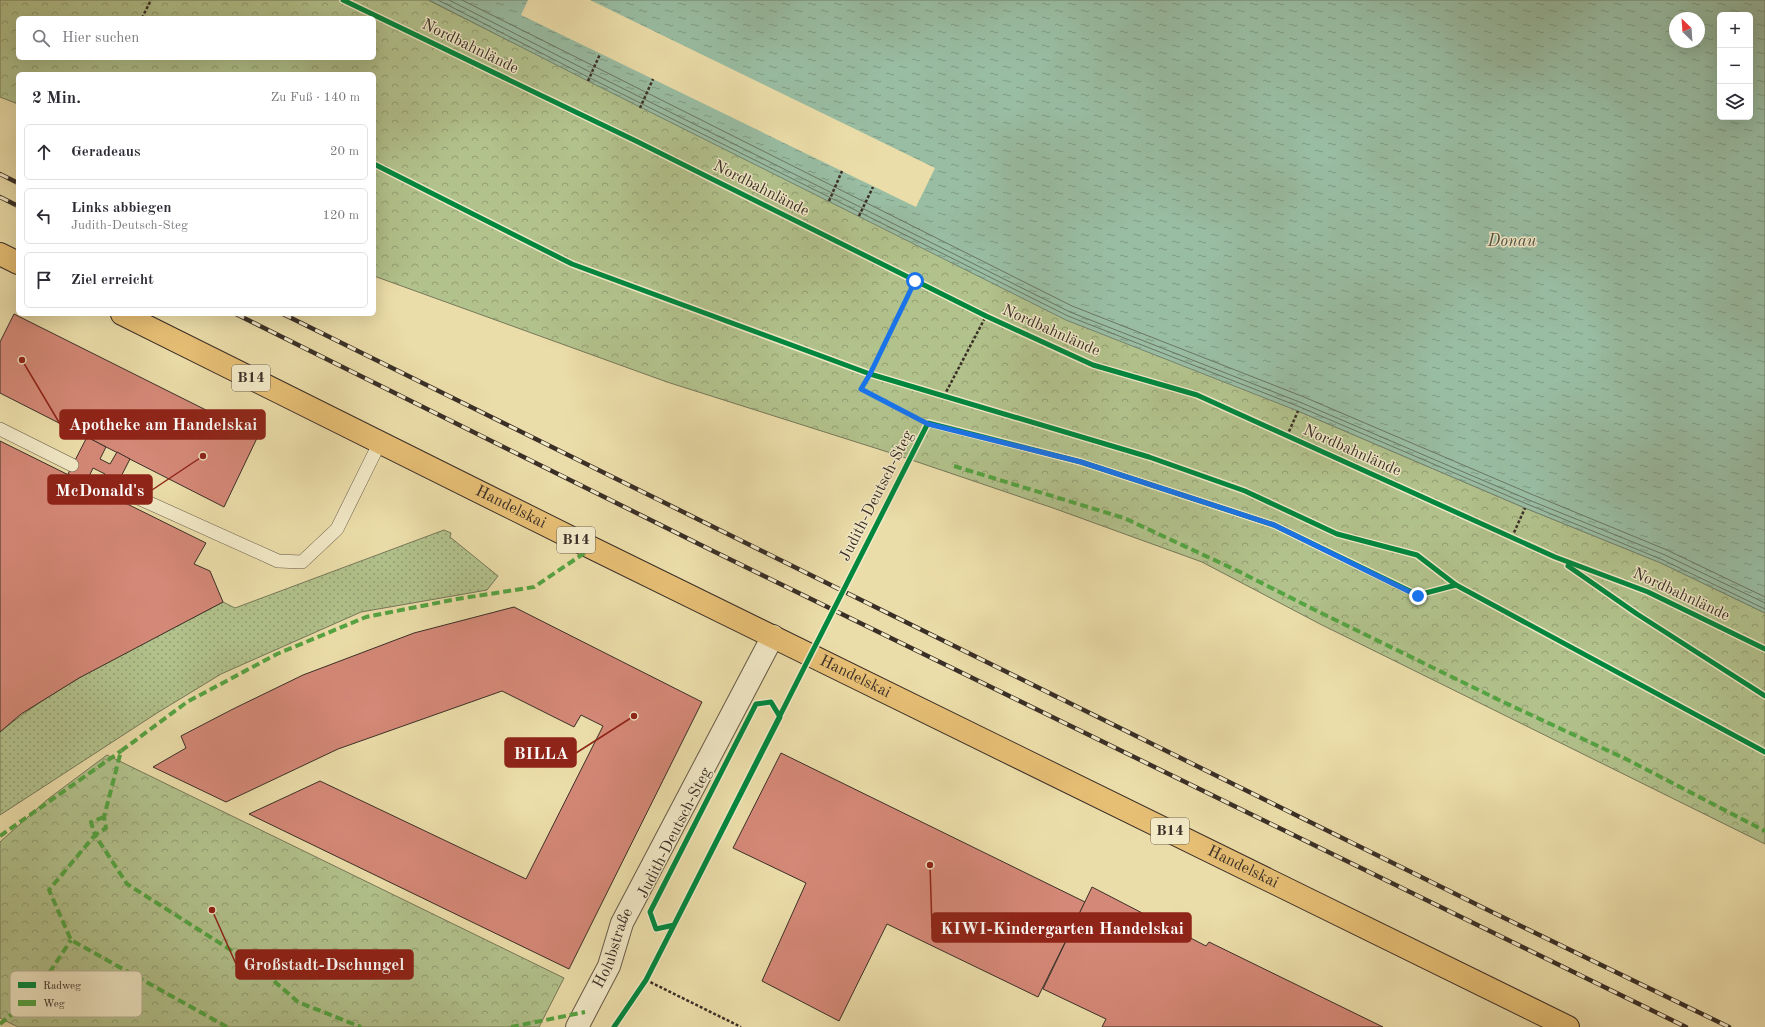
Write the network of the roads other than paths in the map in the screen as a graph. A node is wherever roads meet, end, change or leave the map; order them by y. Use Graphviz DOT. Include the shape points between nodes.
graph roads {
  1 [pos="0,254"];
  2 [pos="16,262"];
  3 [pos="126,316"];
  4 [pos="0,429"];
  5 [pos="380,442"];
  6 [pos="72,466"];
  7 [pos="116,488"];
  8 [pos="773,636"];
  9 [pos="577,1027"];
  10 [pos="1568,1027"];
  1 -- 2 [label="main road"];
  3 -- 5 [label="main road, Handelskai / B14"];
  4 -- 6 [label="lane"];
  5 -- 7 [label="lane" via="337,529 302,562 278,561"];
  5 -- 8 [label="main road, Handelskai / B14"];
  8 -- 9 [label="street, Holubstraße" via="622,923 609,966"];
  8 -- 10 [label="main road, Handelskai / B14"];
}
